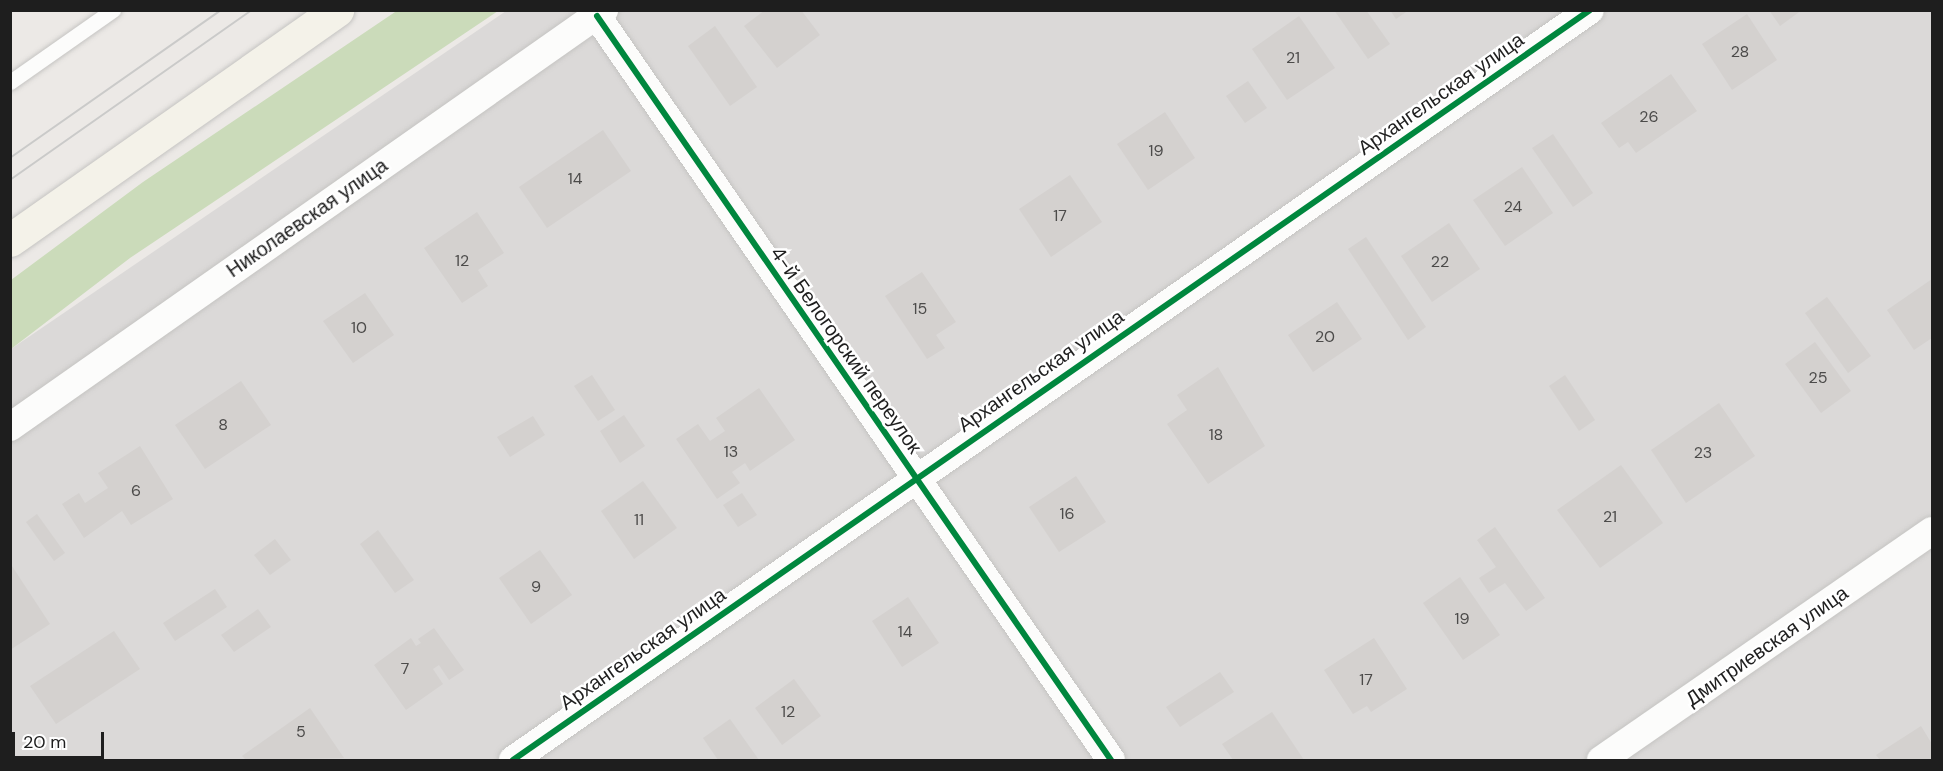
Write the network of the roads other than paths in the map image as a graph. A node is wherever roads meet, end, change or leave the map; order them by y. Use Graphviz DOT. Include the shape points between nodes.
graph roads {
  1 [pos="113,10"];
  2 [pos="337,10"];
  3 [pos="1590,10"];
  4 [pos="600,13"];
  5 [pos="10,82"];
  6 [pos="10,240"];
  7 [pos="10,426"];
  8 [pos="915,478"];
  9 [pos="1932,531"];
  10 [pos="513,760"];
  11 [pos="1112,760"];
  12 [pos="1601,760"];
  1 -- 5 [label="lane"];
  2 -- 6 [label="main road"];
  3 -- 8 [label="street, Архангельская улица"];
  4 -- 7 [label="street, Николаевская улица"];
  4 -- 8 [label="street, 4-й Белогорский переулок"];
  8 -- 10 [label="street, Архангельская улица"];
  8 -- 11 [label="street, 4-й Белогорский переулок"];
  9 -- 12 [label="street, Дмитриевская улица"];
}
